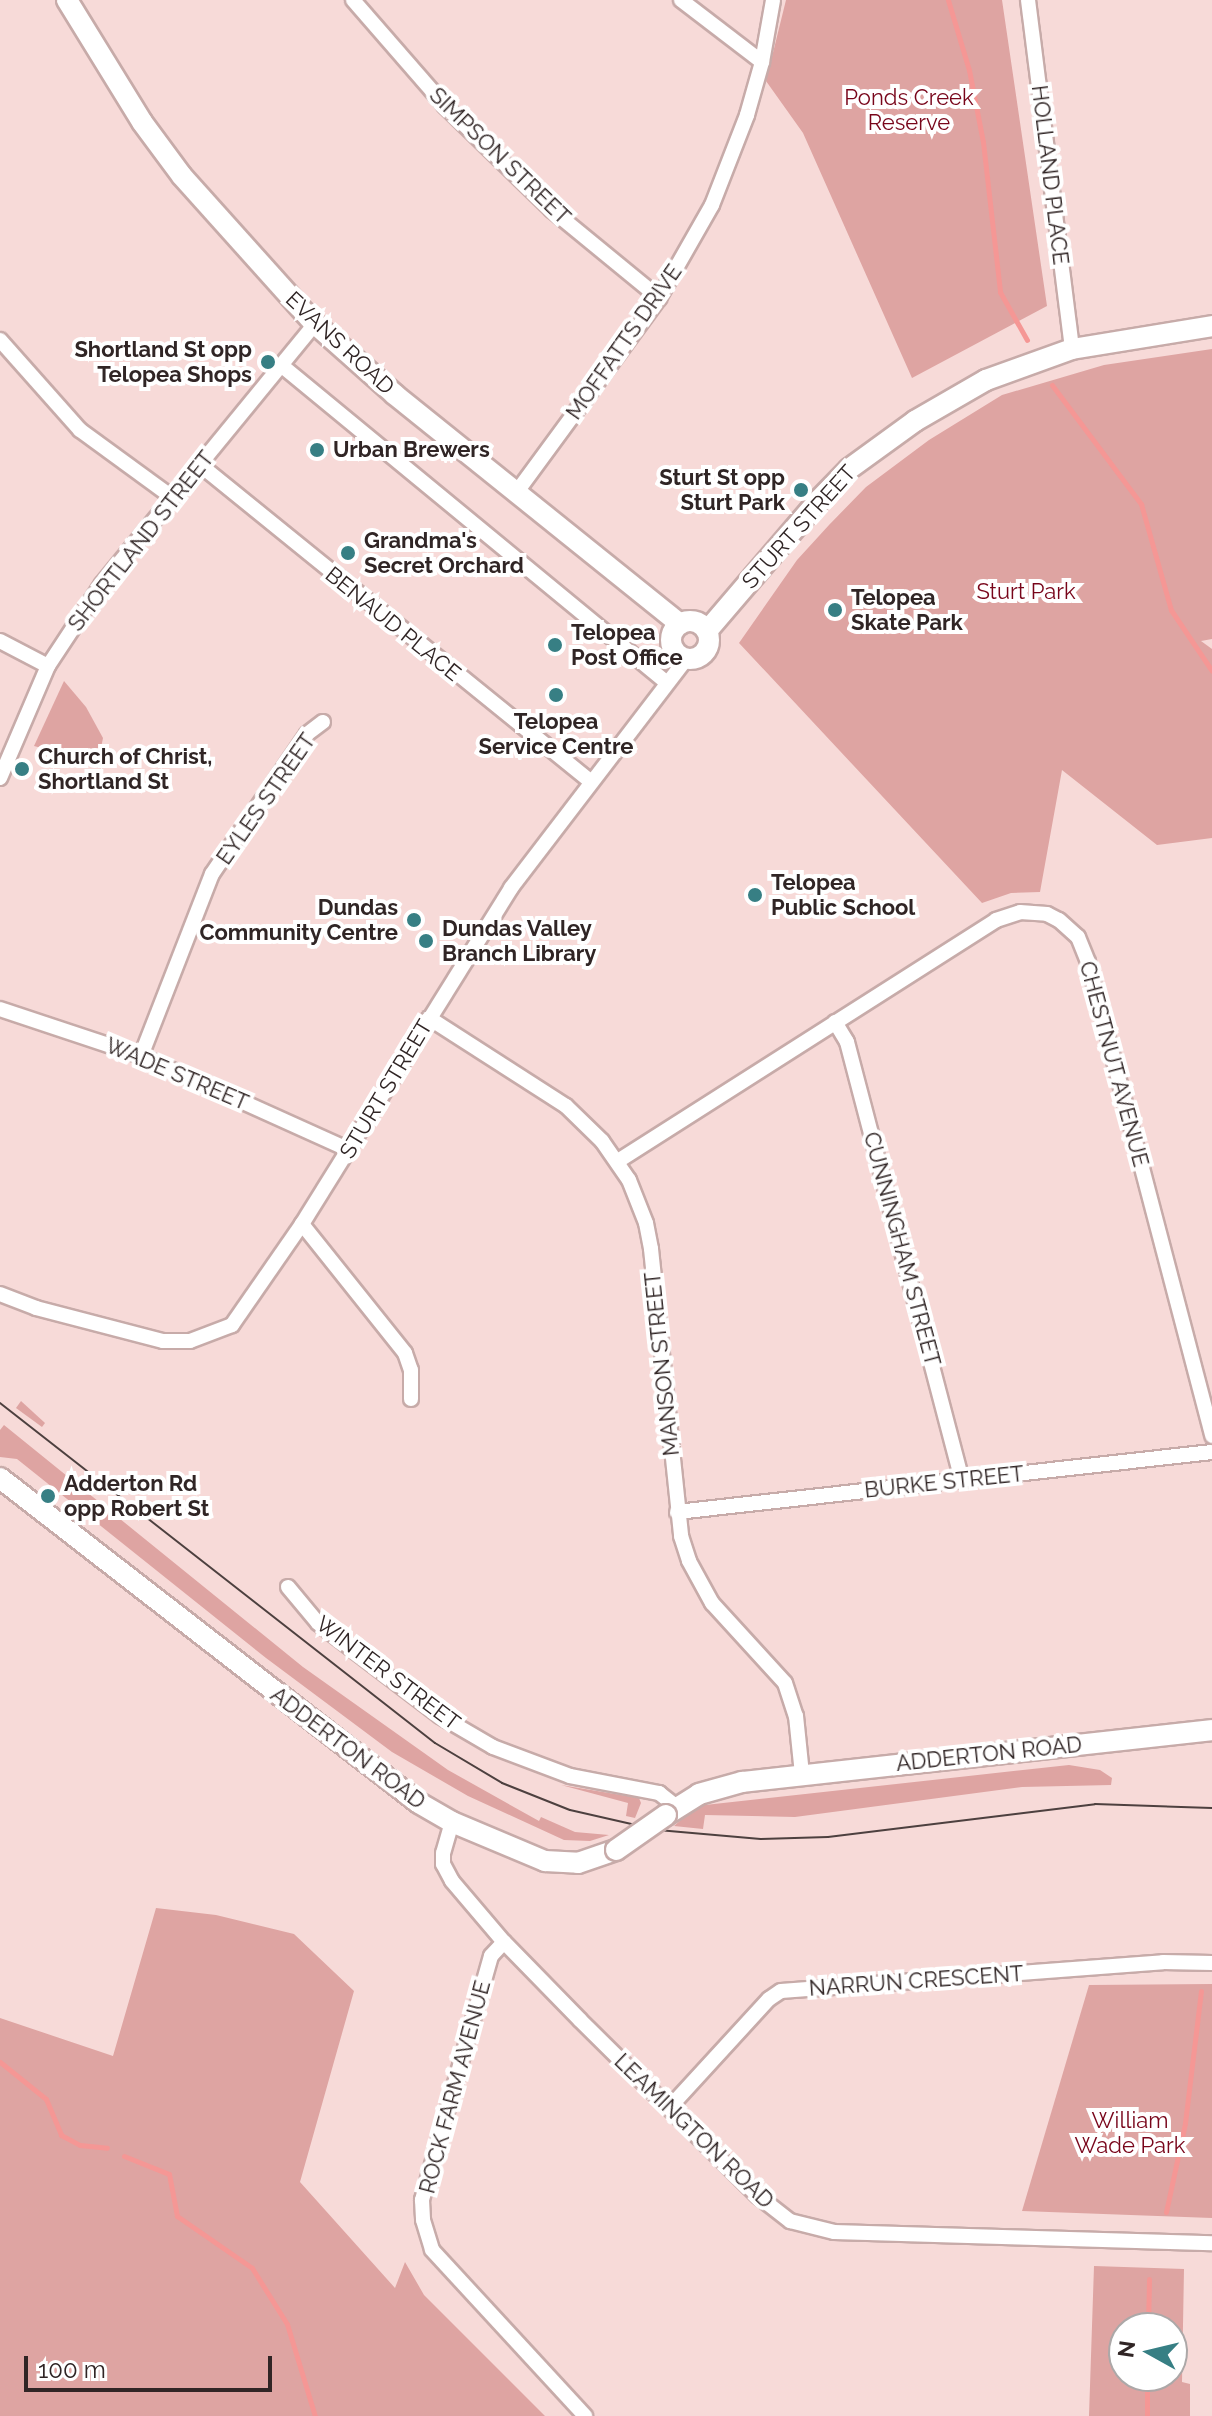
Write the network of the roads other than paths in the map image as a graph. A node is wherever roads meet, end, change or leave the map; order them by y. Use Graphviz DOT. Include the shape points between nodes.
graph roads {
  1 [pos="67,0"];
  2 [pos="353,0"];
  3 [pos="681,0"];
  4 [pos="773,0"];
  5 [pos="1028,0"];
  6 [pos="762,62"];
  7 [pos="659,298"];
  8 [pos="315,324"];
  9 [pos="1212,326"];
  10 [pos="0,340"];
  11 [pos="1072,349"];
  12 [pos="281,365"];
  13 [pos="199,464"];
  14 [pos="516,493"];
  15 [pos="172,497"];
  16 [pos="680,624"];
  17 [pos="707,631"];
  18 [pos="0,641"];
  19 [pos="686,659"];
  20 [pos="48,666"];
  21 [pos="667,683"];
  22 [pos="323,722"];
  23 [pos="0,778"];
  24 [pos="590,781"];
  25 [pos="0,1009"];
  26 [pos="429,1018"];
  27 [pos="835,1022"];
  28 [pos="141,1056"];
  29 [pos="349,1150"];
  30 [pos="618,1161"];
  31 [pos="302,1224"];
  32 [pos="0,1294"];
  33 [pos="411,1399"];
  34 [pos="1212,1436"];
  35 [pos="1212,1452"];
  36 [pos="0,1478"];
  37 [pos="962,1480"];
  38 [pos="677,1512"];
  39 [pos="288,1587"];
  40 [pos="1212,1730"];
  41 [pos="802,1774"];
  42 [pos="671,1811"];
  43 [pos="452,1822"];
  44 [pos="504,1942"];
  45 [pos="1212,1963"];
  46 [pos="669,2108"];
  47 [pos="1212,2243"];
  48 [pos="585,2416"];
  1 -- 8 [label="street, EVANS ROAD" via="182,176"];
  2 -- 7 [label="street, SIMPSON STREET" via="445,106 552,210"];
  3 -- 6 [label="street"];
  4 -- 6 [label="street, MOFFATTS DRIVE"];
  5 -- 11 [label="street, HOLLAND PLACE"];
  6 -- 7 [label="street, MOFFATTS DRIVE" via="712,205"];
  7 -- 14 [label="street, MOFFATTS DRIVE"];
  8 -- 12 [label="street, SHORTLAND STREET"];
  8 -- 14 [label="street, EVANS ROAD"];
  9 -- 11 [label="street, STURT STREET"];
  10 -- 15 [label="street" via="80,430"];
  11 -- 17 [label="street, STURT STREET" via="986,380 884,442 819,500"];
  12 -- 13 [label="street, SHORTLAND STREET"];
  12 -- 21 [label="street"];
  13 -- 15 [label="street, SHORTLAND STREET"];
  13 -- 24 [label="street, BENAUD PLACE"];
  14 -- 16 [label="street, EVANS ROAD"];
  15 -- 20 [label="street, SHORTLAND STREET" via="102,584"];
  16 -- 17 [label="street" via="695,621"];
  16 -- 19 [label="street" via="671,644"];
  17 -- 19 [label="street" via="706,652"];
  18 -- 20 [label="street"];
  19 -- 21 [label="street, STURT STREET"];
  20 -- 23 [label="street, SHORTLAND STREET"];
  21 -- 24 [label="street, STURT STREET"];
  22 -- 28 [label="street, EYLES STREET" via="307,734 212,874"];
  24 -- 26 [label="street, STURT STREET" via="511,888"];
  25 -- 28 [label="street, WADE STREET"];
  26 -- 29 [label="street, STURT STREET"];
  26 -- 30 [label="street, MANSON STREET" via="566,1106"];
  27 -- 30 [label="street, CHESTNUT AVENUE"];
  27 -- 34 [label="street, CHESTNUT AVENUE" via="1007,916 1047,914 1070,927 1088,962"];
  27 -- 37 [label="street, CUNNINGHAM STREET" via="847,1042"];
  28 -- 29 [label="street, WADE STREET"];
  29 -- 31 [label="street, STURT STREET"];
  30 -- 38 [label="street, MANSON STREET" via="638,1201 651,1249"];
  31 -- 32 [label="street, STURT STREET" via="232,1325 190,1341 148,1338"];
  31 -- 33 [label="street" via="405,1353"];
  35 -- 37 [label="street, BURKE STREET"];
  36 -- 43 [label="street, ADDERTON ROAD" via="365,1764"];
  37 -- 38 [label="street, BURKE STREET"];
  38 -- 41 [label="street, MANSON STREET" via="689,1561 712,1603 785,1683 796,1716"];
  39 -- 42 [label="street, WINTER STREET" via="318,1623 440,1716 493,1747 570,1776 659,1793"];
  40 -- 41 [label="street, ADDERTON ROAD"];
  41 -- 42 [label="street, ADDERTON ROAD" via="720,1787"];
  42 -- 43 [label="street, ADDERTON ROAD, bridge" via="616,1850 578,1863 545,1861"];
  43 -- 44 [label="street, LEAMINGTON ROAD" via="443,1853 446,1873"];
  44 -- 46 [label="street, LEAMINGTON ROAD"];
  44 -- 48 [label="street, ROCK FARM AVENUE" via="486,1971 422,2200 423,2220 432,2250"];
  45 -- 46 [label="street, NARRUN CRESCENT" via="1163,1962 781,1991"];
  46 -- 47 [label="street, LEAMINGTON ROAD" via="758,2196 806,2227"];
}
